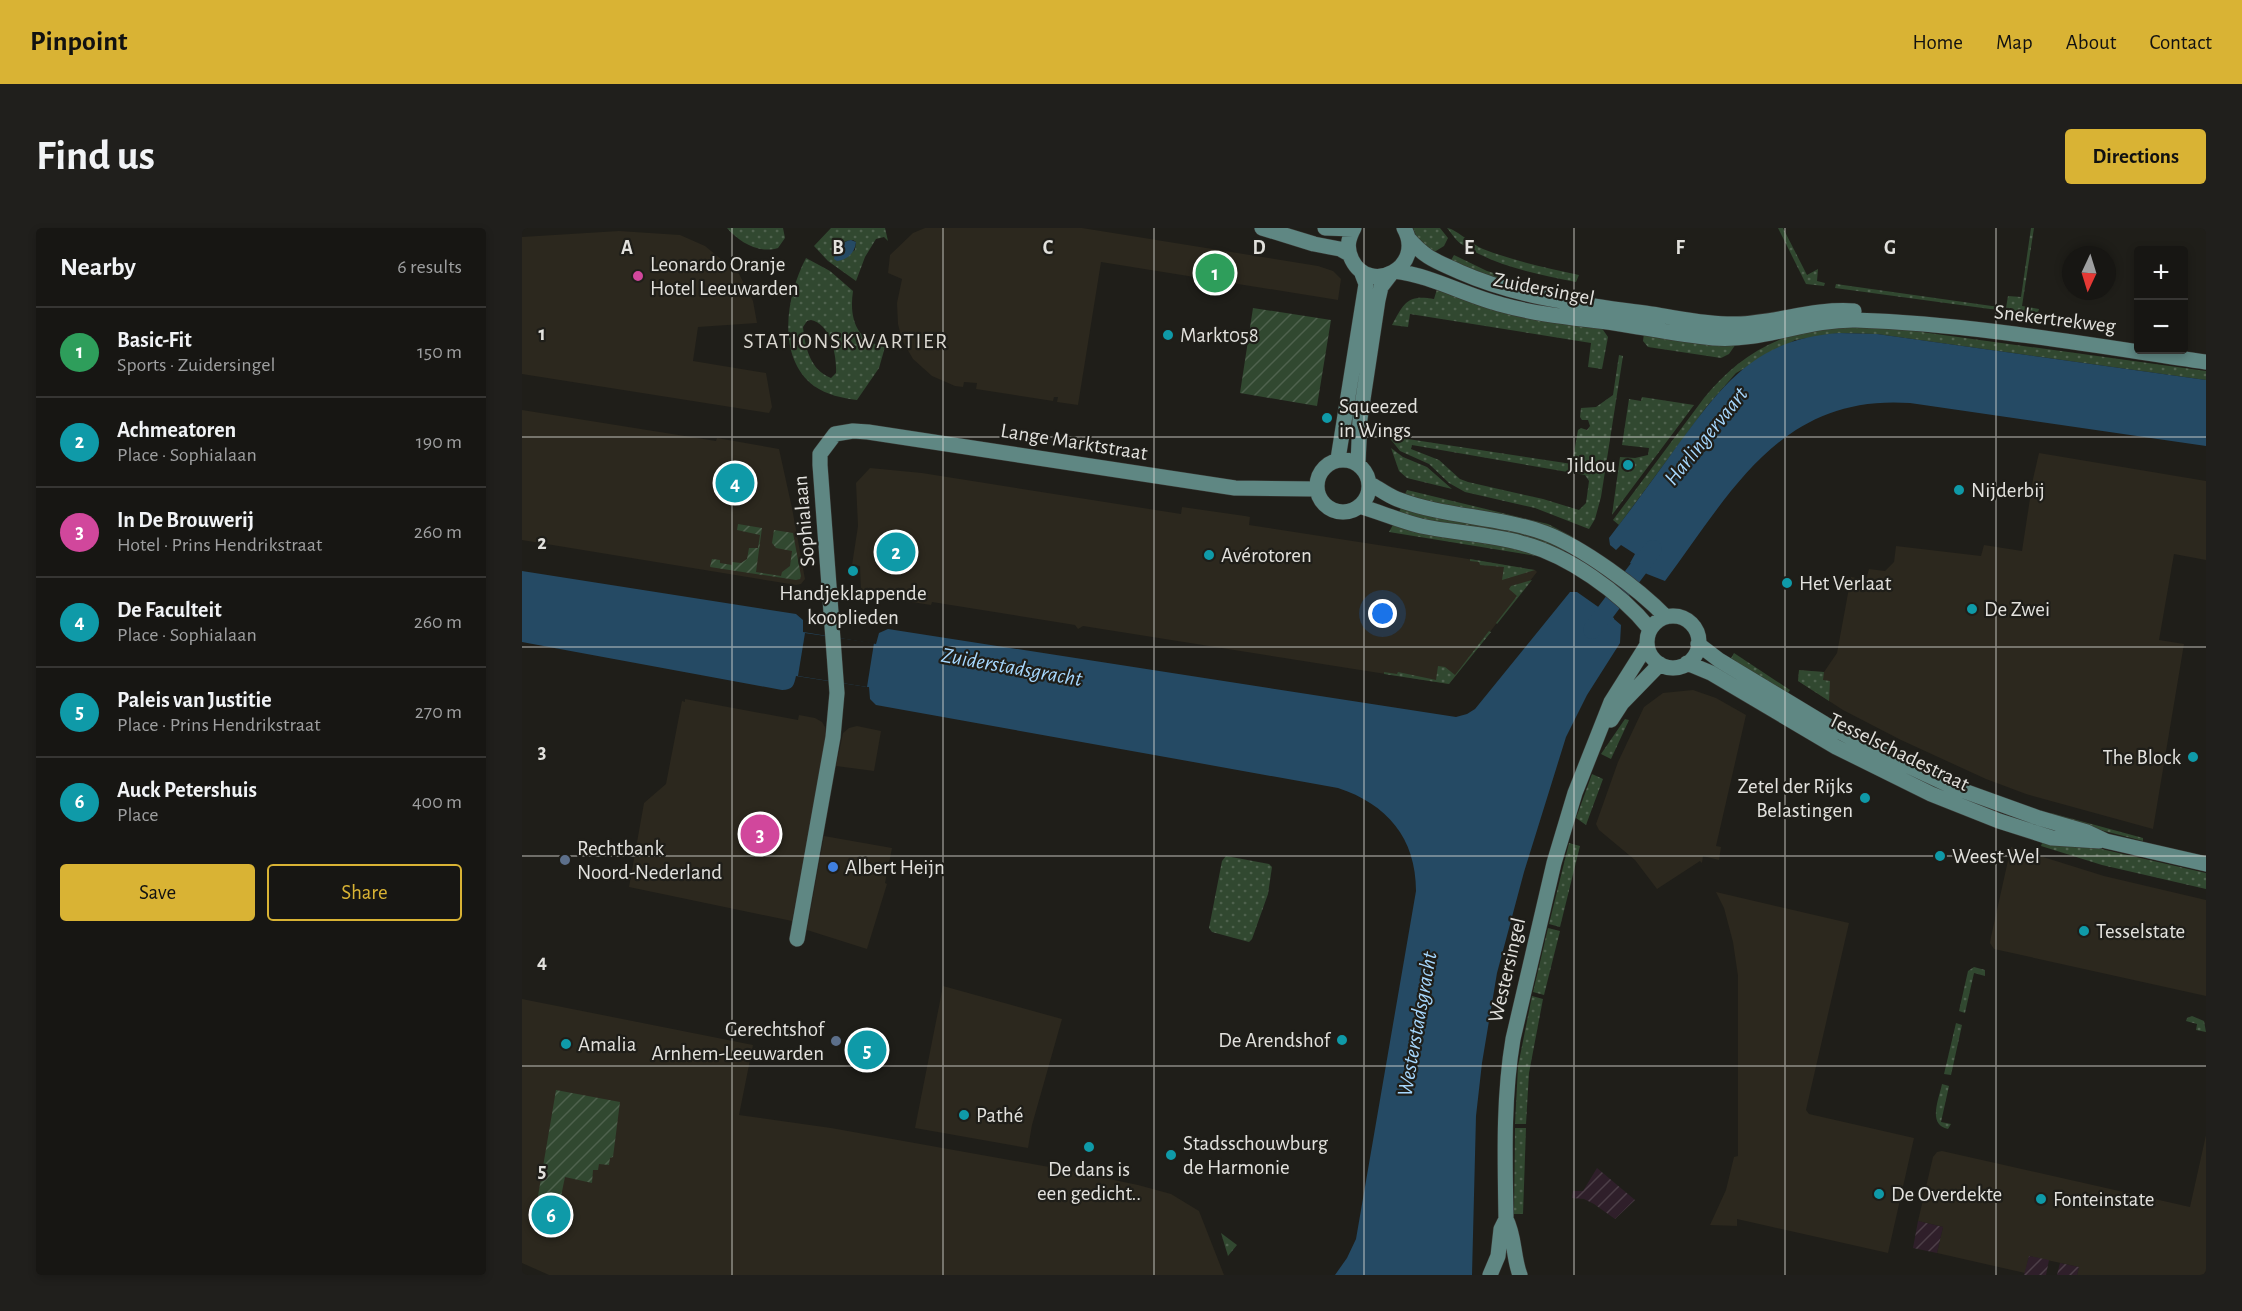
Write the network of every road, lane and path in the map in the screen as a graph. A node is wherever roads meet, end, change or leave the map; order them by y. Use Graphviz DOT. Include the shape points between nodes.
graph roads {
  1 [pos="1262,228"];
  2 [pos="1325,228"];
  3 [pos="1353,228"];
  4 [pos="1406,233"];
  5 [pos="1349,254"];
  6 [pos="1361,270"];
  7 [pos="1393,273"];
  8 [pos="1618,317"];
  9 [pos="2206,362"];
  10 [pos="829,440"];
  11 [pos="1338,459"];
  12 [pos="1358,464"];
  13 [pos="1369,483"];
  14 [pos="1316,489"];
  15 [pos="1359,506"];
  16 [pos="1631,597"];
  17 [pos="1666,617"];
  18 [pos="1650,629"];
  19 [pos="1698,644"];
  20 [pos="1647,645"];
  21 [pos="1687,663"];
  22 [pos="1660,664"];
  23 [pos="1597,739"];
  24 [pos="2106,841"];
  25 [pos="2206,864"];
  26 [pos="797,939"];
  27 [pos="1506,1219"];
  28 [pos="1492,1271"];
  29 [pos="1518,1271"];
  1 -- 5 [label="main road"];
  2 -- 3 [label="main road"];
  3 -- 5 [label="main road"];
  4 -- 7 [label="main road" via="1407,256"];
  4 -- 8 [label="main road, Zuidersingel" via="1421,253 1486,284"];
  5 -- 6 [label="main road"];
  6 -- 7 [label="main road, Zuidersingel" via="1370,275"];
  6 -- 11 [label="main road" via="1366,284"];
  7 -- 8 [label="main road, Zuidersingel" via="1414,274 1539,313"];
  7 -- 12 [label="main road" via="1381,287 1378,300 1360,418"];
  8 -- 9 [label="main road, Snekertrekweg" via="1725,325 1844,310 1874,313 1898,321"];
  10 -- 14 [label="main road, Lange Marktstraat" via="835,434 854,431 1235,488"];
  10 -- 26 [label="main road, Sophialaan" via="820,454 820,465 837,682 835,718"];
  11 -- 12 [label="main road"];
  11 -- 14 [label="main road" via="1321,470"];
  12 -- 13 [label="main road"];
  13 -- 15 [label="main road" via="1365,500"];
  13 -- 16 [label="main road" via="1400,500 1544,533 1619,578"];
  14 -- 15 [label="main road" via="1320,500 1338,512"];
  15 -- 16 [label="main road" via="1421,526 1537,548 1580,569 1609,591"];
  16 -- 17 [label="main road"];
  16 -- 18 [label="main road" via="1635,610"];
  17 -- 18 [label="main road"];
  17 -- 19 [label="main road" via="1677,616 1690,622"];
  18 -- 20 [label="main road"];
  19 -- 21 [label="main road"];
  19 -- 24 [label="main road, Tesselschadestraat" via="1816,719 1910,768"];
  20 -- 22 [label="main road"];
  20 -- 23 [label="main road, Westersingel" via="1611,702"];
  21 -- 22 [label="main road" via="1674,667"];
  21 -- 24 [label="main road, Tesselschadestraat" via="1711,673 1846,753 1931,794 2052,838"];
  22 -- 23 [label="main road, Westersingel" via="1622,703"];
  23 -- 27 [label="main road, Westersingel" via="1563,829 1513,1039 1507,1082"];
  24 -- 25 [label="main road, Tesselschadestraat"];
  27 -- 28 [label="main road, Westersingel"];
  27 -- 29 [label="main road, Westersingel"];
  28 -- 29 [label="main road, Westersingel" via="1508,1263"];
}
